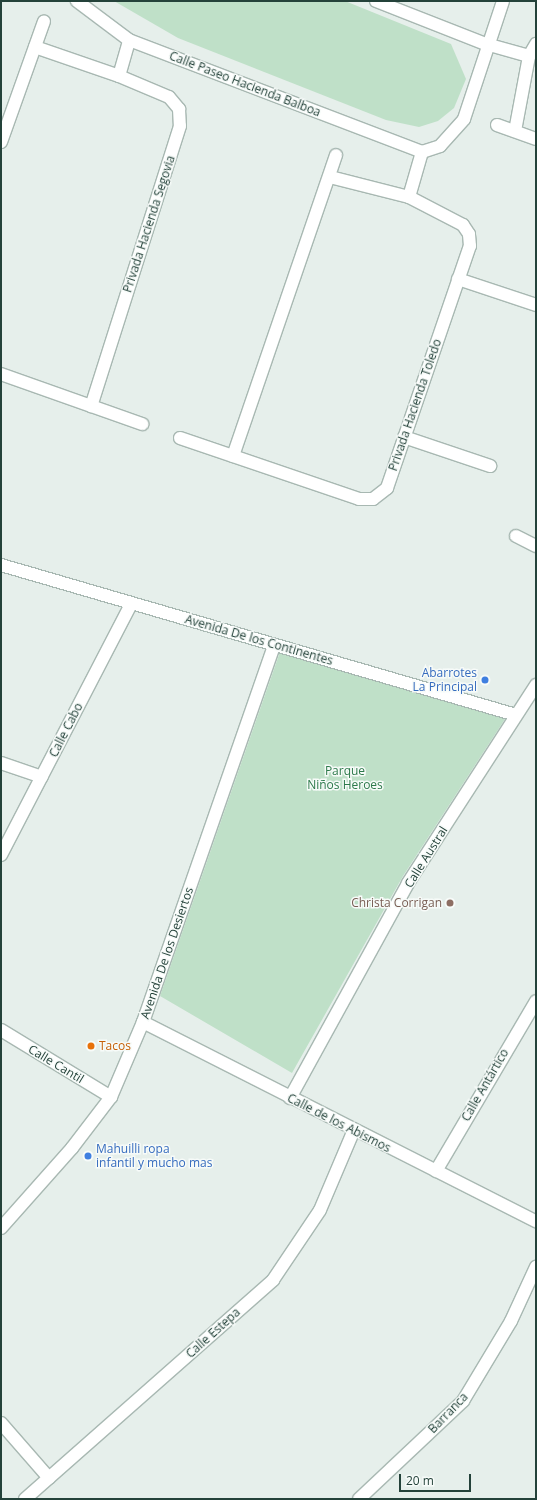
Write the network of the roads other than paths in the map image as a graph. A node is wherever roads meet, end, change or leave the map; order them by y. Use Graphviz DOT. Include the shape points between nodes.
graph roads {
  1 [pos="77,1"];
  2 [pos="376,1"];
  3 [pos="503,1"];
  4 [pos="44,21"];
  5 [pos="129,40"];
  6 [pos="486,44"];
  7 [pos="536,44"];
  8 [pos="35,47"];
  9 [pos="529,56"];
  10 [pos="119,76"];
  11 [pos="497,125"];
  12 [pos="515,131"];
  13 [pos="536,138"];
  14 [pos="1,142"];
  15 [pos="422,152"];
  16 [pos="336,155"];
  17 [pos="330,177"];
  18 [pos="409,197"];
  19 [pos="458,279"];
  20 [pos="536,305"];
  21 [pos="1,374"];
  22 [pos="91,406"];
  23 [pos="142,424"];
  24 [pos="180,438"];
  25 [pos="404,438"];
  26 [pos="233,456"];
  27 [pos="490,466"];
  28 [pos="516,536"];
  29 [pos="536,546"];
  30 [pos="1,565"];
  31 [pos="131,604"];
  32 [pos="274,645"];
  33 [pos="536,684"];
  34 [pos="516,715"];
  35 [pos="1,763"];
  36 [pos="42,777"];
  37 [pos="1,855"];
  38 [pos="536,1000"];
  39 [pos="143,1022"];
  40 [pos="1,1030"];
  41 [pos="111,1097"];
  42 [pos="290,1098"];
  43 [pos="354,1130"];
  44 [pos="436,1171"];
  45 [pos="536,1221"];
  46 [pos="1,1228"];
  47 [pos="536,1267"];
  48 [pos="1,1423"];
  49 [pos="49,1478"];
  50 [pos="25,1499"];
  51 [pos="359,1499"];
  1 -- 5 [label="street, Calle Paseo Hacienda Balboa"];
  2 -- 6 [label="street"];
  3 -- 6 [label="street"];
  4 -- 8 [label="street"];
  5 -- 10 [label="street"];
  5 -- 15 [label="street, Calle Paseo Hacienda Balboa"];
  6 -- 9 [label="street"];
  6 -- 15 [label="street" via="464,119 440,146"];
  7 -- 9 [label="street"];
  8 -- 10 [label="street, Privada Hacienda Segovia"];
  8 -- 14 [label="street"];
  9 -- 12 [label="street"];
  10 -- 22 [label="street, Privada Hacienda Segovia" via="169,97 179,109 180,126"];
  11 -- 12 [label="street"];
  12 -- 13 [label="street"];
  15 -- 18 [label="street"];
  16 -- 17 [label="street"];
  17 -- 18 [label="street, Privada Hacienda Toledo"];
  17 -- 26 [label="street"];
  18 -- 19 [label="street, Privada Hacienda Toledo" via="462,226 469,234 470,246"];
  19 -- 20 [label="street"];
  19 -- 25 [label="street, Privada Hacienda Toledo"];
  21 -- 22 [label="street"];
  22 -- 23 [label="street"];
  24 -- 26 [label="street, Privada Hacienda Toledo"];
  25 -- 26 [label="street, Privada Hacienda Toledo" via="387,488 373,498 359,499"];
  25 -- 27 [label="street"];
  28 -- 29 [label="street"];
  30 -- 31 [label="street, Avenida De los Continentes"];
  31 -- 32 [label="street, Avenida De los Continentes"];
  31 -- 36 [label="street, Calle Cabo"];
  32 -- 34 [label="street, Avenida De los Continentes"];
  32 -- 39 [label="street, Avenida De los Desiertos"];
  33 -- 34 [label="street, Calle Austral"];
  34 -- 42 [label="street, Calle Austral" via="408,883"];
  35 -- 36 [label="street"];
  36 -- 37 [label="street, Calle Cabo"];
  38 -- 44 [label="street, Calle Antártico"];
  39 -- 41 [label="street, Avenida De los Desiertos"];
  39 -- 42 [label="street, Calle de los Abismos"];
  40 -- 41 [label="street, Calle Cantil"];
  41 -- 46 [label="street, Avenida De los Desiertos" via="72,1148"];
  42 -- 43 [label="street, Calle de los Abismos"];
  43 -- 44 [label="street, Calle de los Abismos"];
  43 -- 49 [label="street, Calle Estepa" via="320,1210 272,1280"];
  44 -- 45 [label="street, Calle de los Abismos"];
  47 -- 51 [label="street, Barranca" via="512,1321 463,1401"];
  48 -- 49 [label="street"];
  49 -- 50 [label="street, Calle Estepa"];
}
